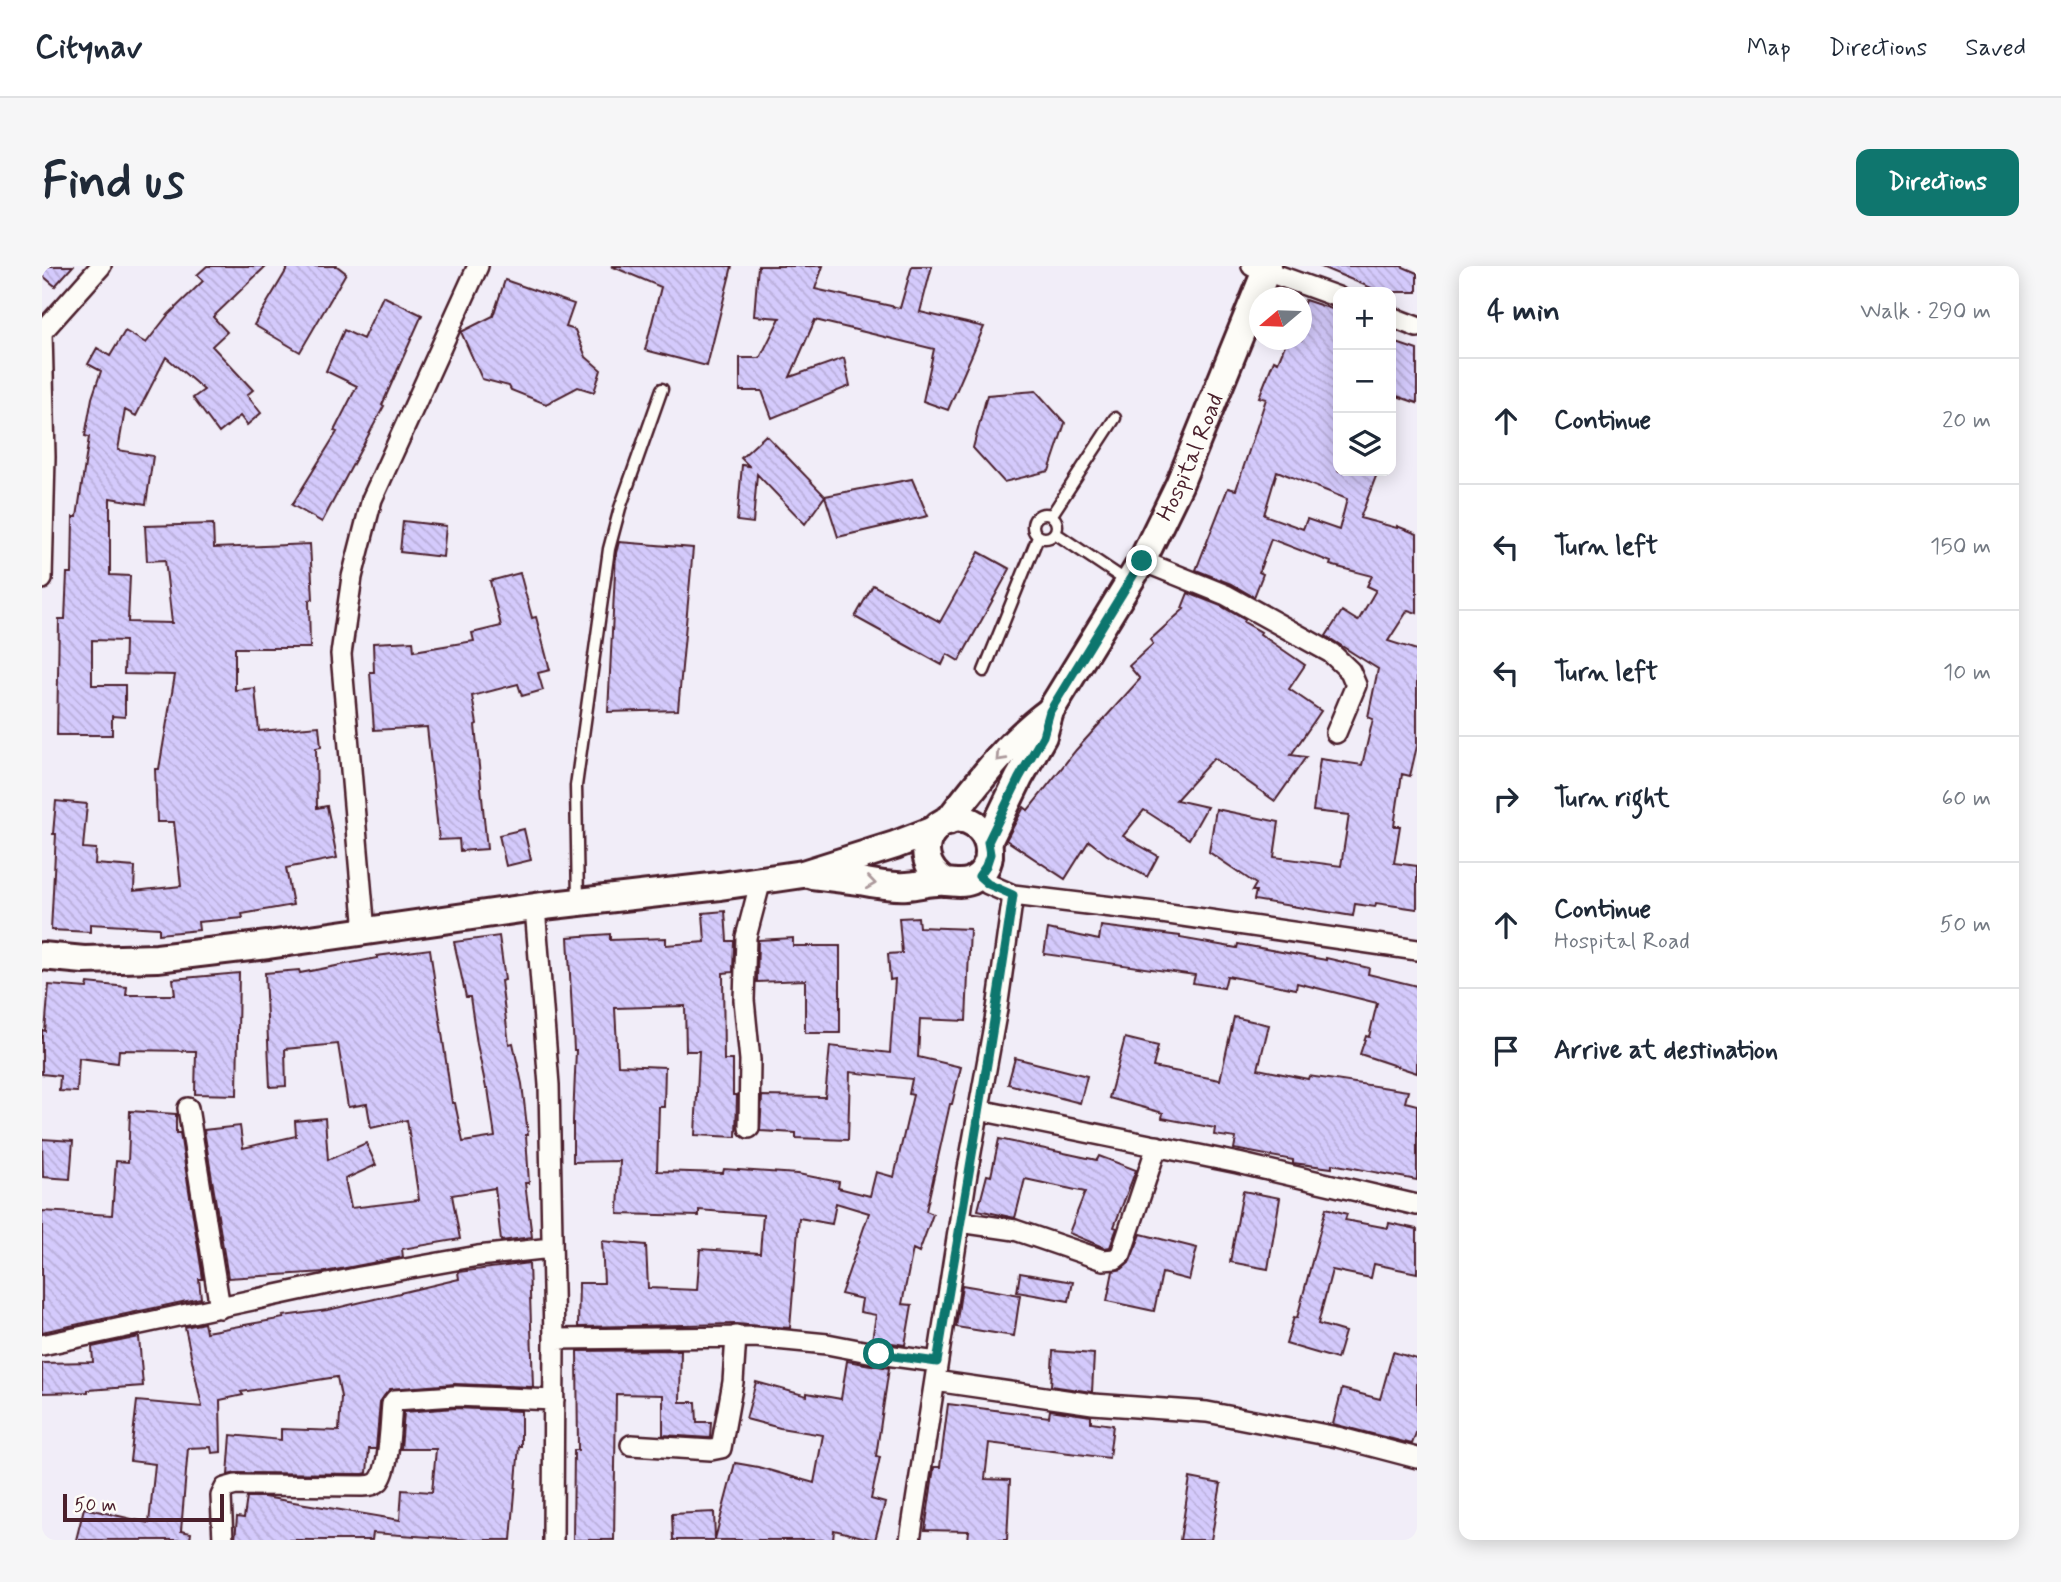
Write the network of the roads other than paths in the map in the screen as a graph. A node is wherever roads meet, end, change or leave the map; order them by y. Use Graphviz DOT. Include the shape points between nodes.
graph roads {
  1 [pos="101,266"];
  2 [pos="478,266"];
  3 [pos="1262,268"];
  4 [pos="1333,295"];
  5 [pos="1396,319"];
  6 [pos="1417,327"];
  7 [pos="42,332"];
  8 [pos="662,389"];
  9 [pos="1115,418"];
  10 [pos="1051,516"];
  11 [pos="1055,533"];
  12 [pos="1038,537"];
  13 [pos="1136,572"];
  14 [pos="42,579"];
  15 [pos="984,671"];
  16 [pos="1050,711"];
  17 [pos="1336,733"];
  18 [pos="941,825"];
  19 [pos="988,842"];
  20 [pos="803,874"];
  21 [pos="979,876"];
  22 [pos="761,880"];
  23 [pos="945,881"];
  24 [pos="1013,895"];
  25 [pos="578,902"];
  26 [pos="535,907"];
  27 [pos="365,932"];
  28 [pos="1417,950"];
  29 [pos="42,956"];
  30 [pos="188,1108"];
  31 [pos="979,1110"];
  32 [pos="748,1128"];
  33 [pos="1157,1146"];
  34 [pos="1417,1205"];
  35 [pos="960,1222"];
  36 [pos="551,1248"];
  37 [pos="220,1308"];
  38 [pos="736,1336"];
  39 [pos="554,1339"];
  40 [pos="42,1345"];
  41 [pos="936,1371"];
  42 [pos="554,1400"];
  43 [pos="631,1445"];
  44 [pos="1417,1458"];
  45 [pos="223,1540"];
  46 [pos="553,1540"];
  47 [pos="910,1540"];
  1 -- 7 [label="street"];
  2 -- 27 [label="street" via="372,499 352,577 341,654"];
  3 -- 4 [label="street"];
  3 -- 13 [label="street, Hospital Road" via="1179,485"];
  5 -- 6 [label="street"];
  7 -- 14 [label="street"];
  8 -- 25 [label="lane" via="609,550 576,786"];
  9 -- 10 [label="lane"];
  10 -- 11 [label="lane"];
  10 -- 12 [label="lane" via="1039,515 1034,520 1033,533"];
  11 -- 12 [label="lane"];
  11 -- 13 [label="lane"];
  12 -- 15 [label="lane"];
  13 -- 16 [label="street, Hospital Road"];
  13 -- 17 [label="street" via="1226,594 1331,653 1350,671 1356,685"];
  16 -- 18 [label="street, one-way" via="1018,737"];
  16 -- 19 [label="street" via="1043,736"];
  18 -- 19 [label="street" via="960,819 972,823"];
  18 -- 20 [label="street"];
  18 -- 23 [label="street" via="927,840 925,852 935,875"];
  19 -- 21 [label="street" via="990,854"];
  20 -- 22 [label="street"];
  20 -- 23 [label="street, one-way" via="904,886"];
  21 -- 23 [label="street" via="957,884"];
  21 -- 24 [label="street"];
  22 -- 25 [label="street"];
  22 -- 32 [label="street" via="746,937"];
  24 -- 28 [label="street"];
  24 -- 31 [label="street"];
  25 -- 26 [label="street"];
  26 -- 27 [label="street"];
  26 -- 36 [label="street" via="549,1085"];
  27 -- 29 [label="street" via="157,958"];
  30 -- 37 [label="street"];
  31 -- 33 [label="street"];
  31 -- 35 [label="street"];
  33 -- 34 [label="street"];
  33 -- 35 [label="street" via="1121,1254 1115,1259 1103,1260 1015,1230"];
  35 -- 41 [label="street"];
  36 -- 37 [label="street" via="373,1275"];
  36 -- 39 [label="street"];
  37 -- 40 [label="street"];
  38 -- 39 [label="street"];
  38 -- 41 [label="street" via="827,1344"];
  38 -- 43 [label="street" via="721,1448"];
  39 -- 42 [label="street"];
  41 -- 44 [label="street" via="1093,1404 1207,1412"];
  41 -- 47 [label="street"];
  42 -- 45 [label="street" via="455,1396 395,1400 379,1481 371,1486 225,1488 221,1496"];
  42 -- 46 [label="street"];
}
